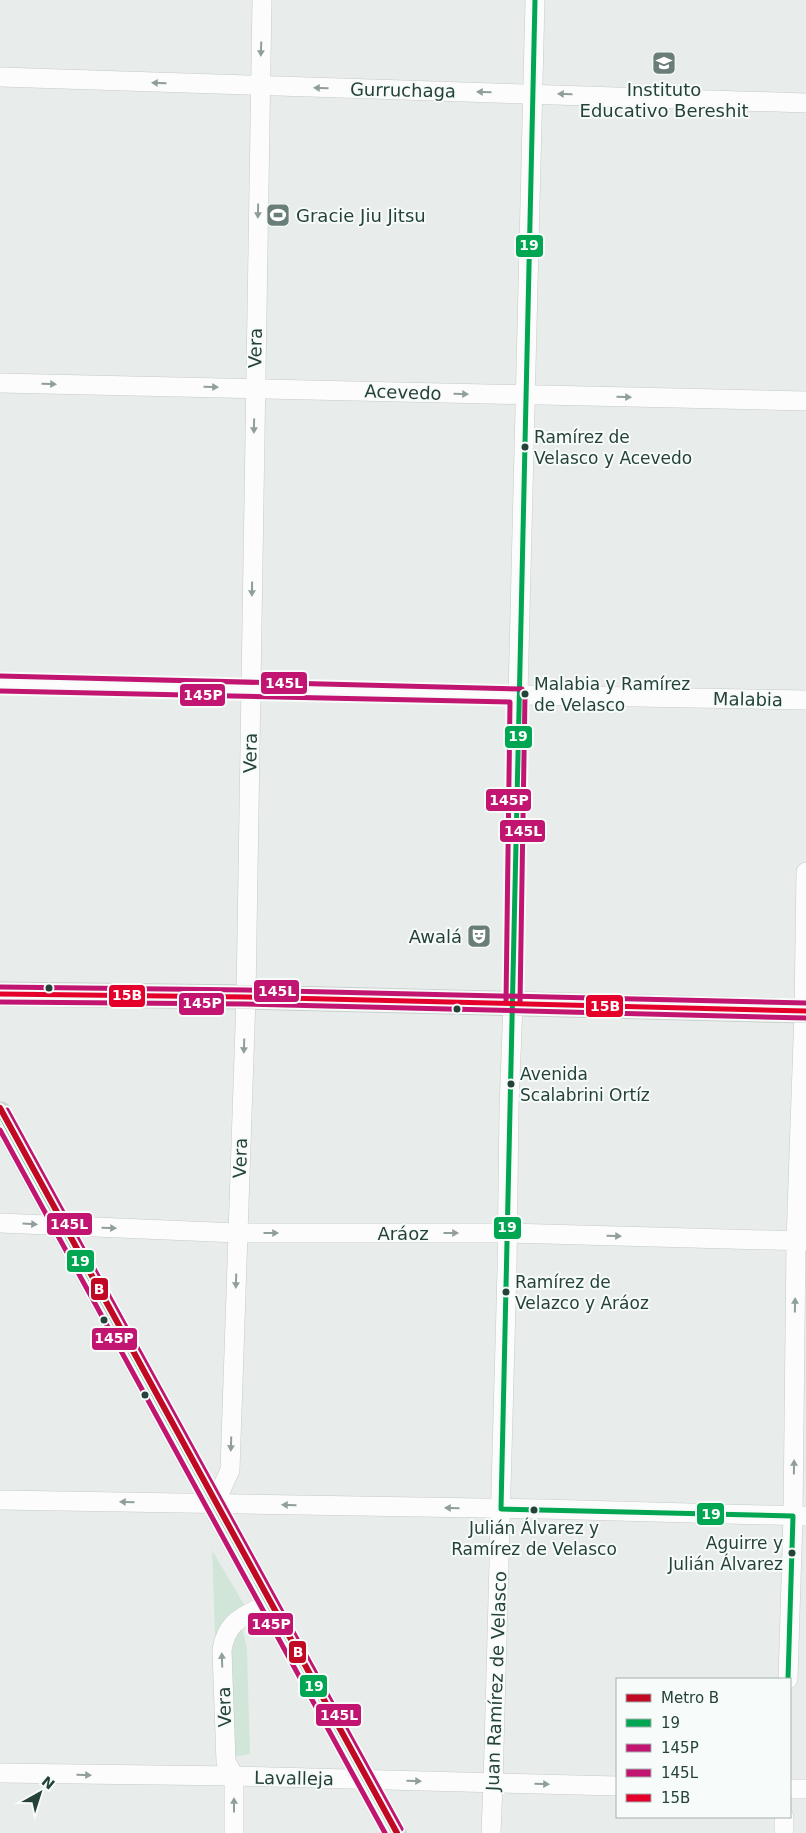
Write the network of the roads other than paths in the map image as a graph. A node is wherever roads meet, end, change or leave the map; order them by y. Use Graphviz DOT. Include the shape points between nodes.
graph roads {
  1 [pos="262,0"];
  2 [pos="535,0"];
  3 [pos="0,77"];
  4 [pos="260,86"];
  5 [pos="532,93"];
  6 [pos="806,104"];
  7 [pos="0,383"];
  8 [pos="255,387"];
  9 [pos="525,395"];
  10 [pos="806,401"];
  11 [pos="0,683"];
  12 [pos="251,690"];
  13 [pos="518,695"];
  14 [pos="806,700"];
  15 [pos="806,872"];
  16 [pos="0,994"];
  17 [pos="246,998"];
  18 [pos="513,1003"];
  19 [pos="805,1011"];
  20 [pos="0,1114"];
  21 [pos="0,1223"];
  22 [pos="60,1226"];
  23 [pos="238,1233"];
  24 [pos="506,1234"];
  25 [pos="801,1241"];
  26 [pos="0,1500"];
  27 [pos="214,1503"];
  28 [pos="500,1508"];
  29 [pos="799,1516"];
  30 [pos="268,1603"];
  31 [pos="788,1678"];
  32 [pos="0,1773"];
  33 [pos="234,1776"];
  34 [pos="365,1780"];
  35 [pos="493,1784"];
  36 [pos="616,1786"];
  37 [pos="791,1789"];
  38 [pos="806,1789"];
  39 [pos="784,1818"];
  40 [pos="234,1833"];
  41 [pos="394,1833"];
  42 [pos="490,1833"];
  43 [pos="784,1833"];
  1 -- 4 [label="street, Vera, one-way"];
  2 -- 5 [label="street, Juan Ramírez de Velasco"];
  4 -- 3 [label="street, Gurruchaga, one-way"];
  5 -- 4 [label="street, Gurruchaga, one-way"];
  4 -- 8 [label="street, Vera, one-way"];
  6 -- 5 [label="street, Gurruchaga, one-way"];
  5 -- 9 [label="street, Juan Ramírez de Velasco"];
  7 -- 8 [label="street, Acevedo, one-way"];
  8 -- 9 [label="street, Acevedo, one-way"];
  8 -- 12 [label="street, Vera, one-way"];
  9 -- 10 [label="street, Acevedo, one-way"];
  9 -- 13 [label="street, Juan Ramírez de Velasco"];
  11 -- 12 [label="street, Malabia"];
  12 -- 13 [label="street, Malabia"];
  12 -- 17 [label="street, Vera"];
  13 -- 14 [label="street, Malabia"];
  13 -- 18 [label="street, Juan Ramírez de Velasco"];
  15 -- 19 [label="street"];
  16 -- 17 [label="main road"];
  17 -- 18 [label="main road"];
  17 -- 23 [label="street, Vera, one-way"];
  18 -- 19 [label="main road"];
  18 -- 24 [label="street, Juan Ramírez de Velasco"];
  19 -- 25 [label="street"];
  20 -- 22 [label="main road"];
  21 -- 22 [label="street, Aráoz, one-way"];
  22 -- 23 [label="street, Aráoz, one-way"];
  22 -- 27 [label="main road"];
  23 -- 24 [label="street, Aráoz, one-way"];
  23 -- 27 [label="street, Vera, one-way" via="230,1470"];
  24 -- 25 [label="street, Aráoz, one-way"];
  24 -- 28 [label="street, Juan Ramírez de Velasco"];
  29 -- 25 [label="street, one-way"];
  27 -- 26 [label="street, one-way"];
  28 -- 27 [label="street, one-way"];
  27 -- 30 [label="main road"];
  28 -- 29 [label="street"];
  28 -- 35 [label="street, Juan Ramírez de Velasco"];
  29 -- 31 [label="street"];
  33 -- 30 [label="street, Vera, one-way" via="226,1762 224,1635 232,1624"];
  30 -- 34 [label="main road"];
  32 -- 33 [label="street, Lavalleja, one-way"];
  33 -- 34 [label="street, Lavalleja"];
  40 -- 33 [label="street, Vera, one-way"];
  34 -- 35 [label="street, Lavalleja, one-way"];
  34 -- 41 [label="main road"];
  35 -- 36 [label="street, Lavalleja, one-way"];
  35 -- 42 [label="street, Juan Ramírez de Velasco"];
  37 -- 38 [label="street"];
  39 -- 43 [label="street"];
}
